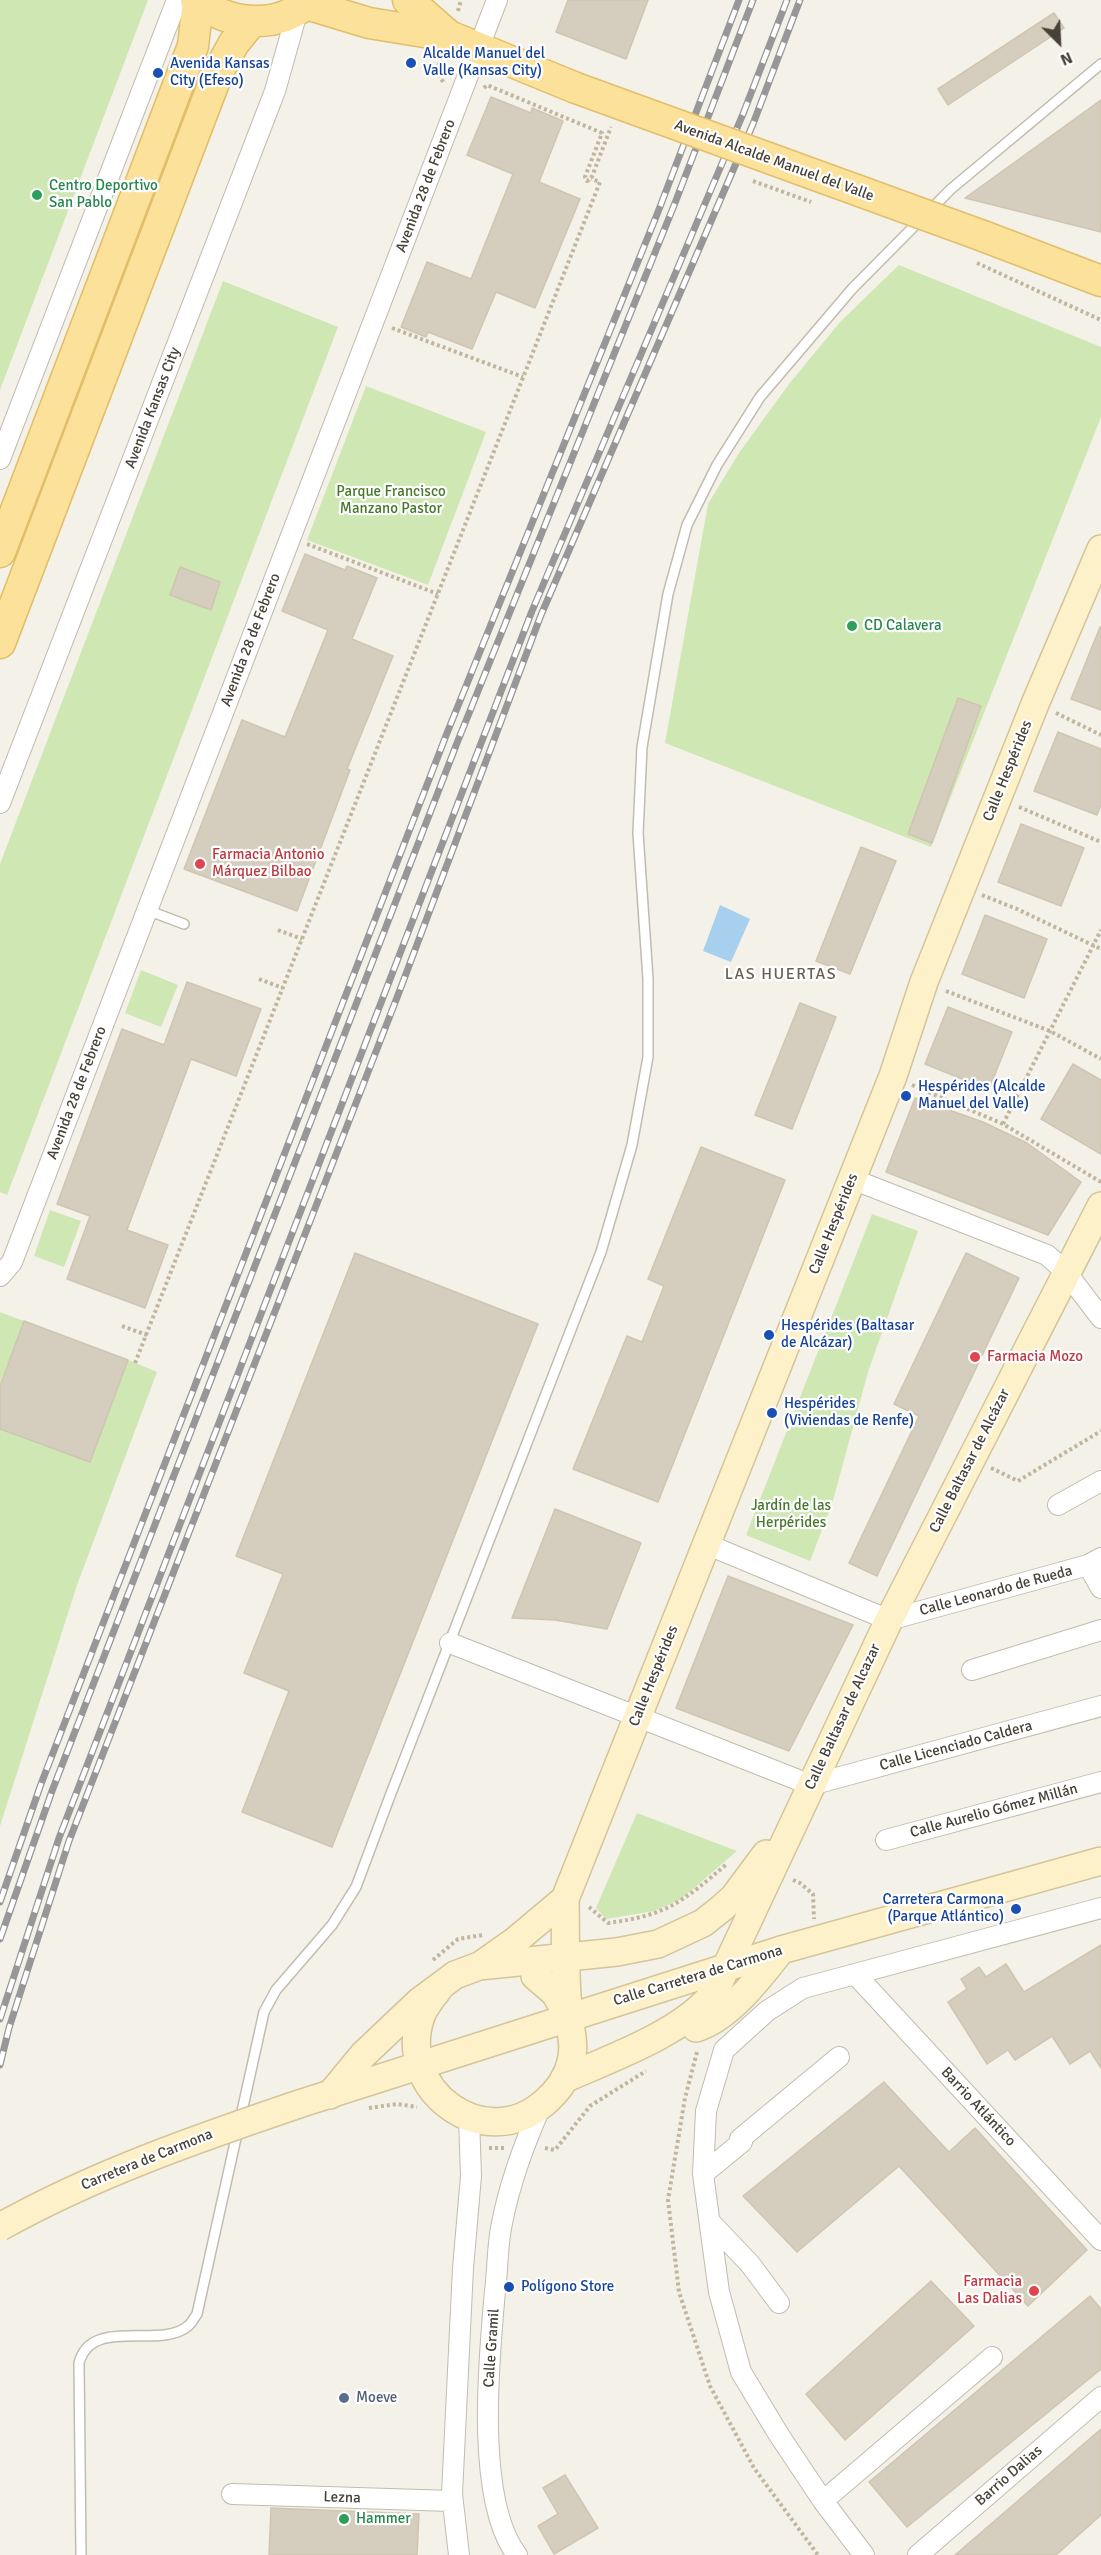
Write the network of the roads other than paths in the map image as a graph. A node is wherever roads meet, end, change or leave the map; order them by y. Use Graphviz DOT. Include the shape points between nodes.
graph roads {
  1 [pos="408,0"];
  2 [pos="497,0"];
  3 [pos="190,1"];
  4 [pos="304,4"];
  5 [pos="250,22"];
  6 [pos="449,36"];
  7 [pos="478,49"];
  8 [pos="1101,64"];
  9 [pos="1101,281"];
  10 [pos="0,459"];
  11 [pos="1101,549"];
  12 [pos="0,552"];
  13 [pos="1095,587"];
  14 [pos="0,644"];
  15 [pos="0,803"];
  16 [pos="147,910"];
  17 [pos="184,924"];
  18 [pos="852,1179"];
  19 [pos="1101,1206"];
  20 [pos="1066,1272"];
  21 [pos="0,1276"];
  22 [pos="1101,1318"];
  23 [pos="1101,1481"];
  24 [pos="1058,1505"];
  25 [pos="706,1544"];
  26 [pos="1094,1562"];
  27 [pos="1101,1588"];
  28 [pos="889,1620"];
  29 [pos="1101,1630"];
  30 [pos="450,1643"];
  31 [pos="972,1670"];
  32 [pos="1101,1706"];
  33 [pos="638,1716"];
  34 [pos="1101,1782"];
  35 [pos="811,1785"];
  36 [pos="796,1815"];
  37 [pos="886,1840"];
  38 [pos="1101,1861"];
  39 [pos="565,1899"];
  40 [pos="1101,1908"];
  41 [pos="781,1950"];
  42 [pos="617,1952"];
  43 [pos="567,1957"];
  44 [pos="479,1966"];
  45 [pos="727,1967"];
  46 [pos="855,1974"];
  47 [pos="535,1976"];
  48 [pos="568,1984"];
  49 [pos="441,1986"];
  50 [pos="624,1999"];
  51 [pos="569,2017"];
  52 [pos="702,2026"];
  53 [pos="724,2050"];
  54 [pos="646,2056"];
  55 [pos="839,2057"];
  56 [pos="419,2066"];
  57 [pos="564,2079"];
  58 [pos="336,2093"];
  59 [pos="428,2102"];
  60 [pos="299,2104"];
  61 [pos="541,2106"];
  62 [pos="469,2118"];
  63 [pos="703,2174"];
  64 [pos="710,2222"];
  65 [pos="0,2227"];
  66 [pos="1101,2240"];
  67 [pos="779,2303"];
  68 [pos="992,2356"];
  69 [pos="1101,2397"];
  70 [pos="232,2494"];
  71 [pos="452,2501"];
  72 [pos="823,2501"];
  73 [pos="81,2555"];
  74 [pos="459,2555"];
  75 [pos="517,2555"];
  76 [pos="864,2555"];
  77 [pos="918,2555"];
  1 -- 6 [label="main road, Avenida Alcalde Manuel del Valle"];
  2 -- 7 [label="street, Avenida 28 de Febrero"];
  3 -- 5 [label="main road" via="222,16"];
  3 -- 10 [label="street"];
  3 -- 12 [label="main road" via="193,46"];
  4 -- 5 [label="main road" via="275,19"];
  4 -- 6 [label="main road, Avenida Alcalde Manuel del Valle" via="369,23"];
  4 -- 15 [label="street, Avenida Kansas City" via="275,91"];
  5 -- 14 [label="main road" via="218,72"];
  6 -- 7 [label="main road, Avenida Alcalde Manuel del Valle"];
  7 -- 9 [label="main road, Avenida Alcalde Manuel del Valle, bridge" via="978,249"];
  7 -- 16 [label="street, Avenida 28 de Febrero"];
  8 -- 30 [label="lane" via="951,189 852,289 760,397 717,465 687,525 668,594 642,747 638,833 648,979 648,1057 632,1144 601,1252"];
  11 -- 13 [label="main road, Calle Hespérides"];
  13 -- 18 [label="main road, Calle Hespérides" via="1035,704 924,982"];
  16 -- 17 [label="lane"];
  16 -- 21 [label="street, Avenida 28 de Febrero" via="12,1262"];
  18 -- 20 [label="street" via="1047,1255"];
  18 -- 25 [label="main road, Calle Hespérides"];
  19 -- 20 [label="main road, Calle Baltasar de Alcázar"];
  20 -- 22 [label="street"];
  20 -- 28 [label="main road, Calle Baltasar de Alcázar"];
  23 -- 24 [label="street"];
  25 -- 28 [label="street"];
  25 -- 33 [label="main road, Calle Hespérides"];
  26 -- 27 [label="street"];
  26 -- 28 [label="street, Calle Leonardo de Rueda"];
  28 -- 35 [label="main road, Calle Baltasar de Alcazar"];
  29 -- 31 [label="street"];
  30 -- 33 [label="street"];
  30 -- 73 [label="lane" via="356,1887 332,1925 276,1990 264,2012 196,2314 189,2325 177,2332 116,2336 95,2342 82,2353"];
  32 -- 35 [label="street, Calle Licenciado Caldera"];
  33 -- 35 [label="street"];
  33 -- 39 [label="main road, Calle Hespérides"];
  34 -- 37 [label="street, Calle Aurelio Gómez Millán"];
  35 -- 36 [label="main road, Calle Baltasar de Alcazar"];
  36 -- 42 [label="main road" via="734,1897 703,1923 658,1944"];
  36 -- 45 [label="main road"];
  38 -- 41 [label="main road, Calle Carretera de Carmona"];
  39 -- 42 [label="main road" via="574,1932 582,1941"];
  39 -- 43 [label="main road"];
  39 -- 44 [label="main road"];
  40 -- 46 [label="street"];
  41 -- 45 [label="main road, Calle Carretera de Carmona"];
  41 -- 52 [label="main road" via="741,1996"];
  42 -- 43 [label="main road"];
  43 -- 44 [label="main road"];
  43 -- 48 [label="main road"];
  44 -- 47 [label="main road" via="508,1966"];
  44 -- 49 [label="main road"];
  45 -- 50 [label="main road, Calle Carretera de Carmona"];
  45 -- 54 [label="main road" via="705,2005"];
  46 -- 53 [label="street" via="803,1988 767,2011"];
  46 -- 66 [label="street, Barrio Atlántico"];
  47 -- 48 [label="main road"];
  47 -- 51 [label="main road" via="555,1993"];
  48 -- 50 [label="main road"];
  48 -- 51 [label="main road"];
  49 -- 56 [label="main road" via="421,2015 416,2048"];
  49 -- 58 [label="main road" via="363,2055"];
  50 -- 51 [label="main road, Calle Carretera de Carmona"];
  51 -- 56 [label="main road, Calle Carretera de Carmona"];
  51 -- 57 [label="main road" via="573,2047"];
  52 -- 53 [label="street"];
  52 -- 54 [label="main road"];
  53 -- 63 [label="street" via="706,2111"];
  54 -- 57 [label="main road"];
  55 -- 63 [label="street"];
  56 -- 58 [label="main road, Calle Carretera de Carmona"];
  56 -- 59 [label="main road"];
  57 -- 61 [label="main road"];
  58 -- 59 [label="main road" via="403,2087"];
  58 -- 60 [label="main road, Calle Carretera de Carmona"];
  59 -- 62 [label="main road"];
  60 -- 65 [label="main road, Carretera de Carmona, bridge" via="158,2153"];
  61 -- 62 [label="main road" via="506,2121"];
  61 -- 75 [label="street, Calle Gramil" via="522,2151 502,2224 488,2367 490,2468 499,2514"];
  62 -- 71 [label="street" via="471,2176"];
  63 -- 64 [label="street"];
  64 -- 67 [label="street" via="750,2264"];
  64 -- 72 [label="street" via="719,2292 741,2372 778,2436"];
  68 -- 72 [label="street"];
  69 -- 77 [label="street, Barrio Dalias"];
  70 -- 71 [label="street, Lezna"];
  71 -- 74 [label="street"];
  72 -- 76 [label="street"];
}
